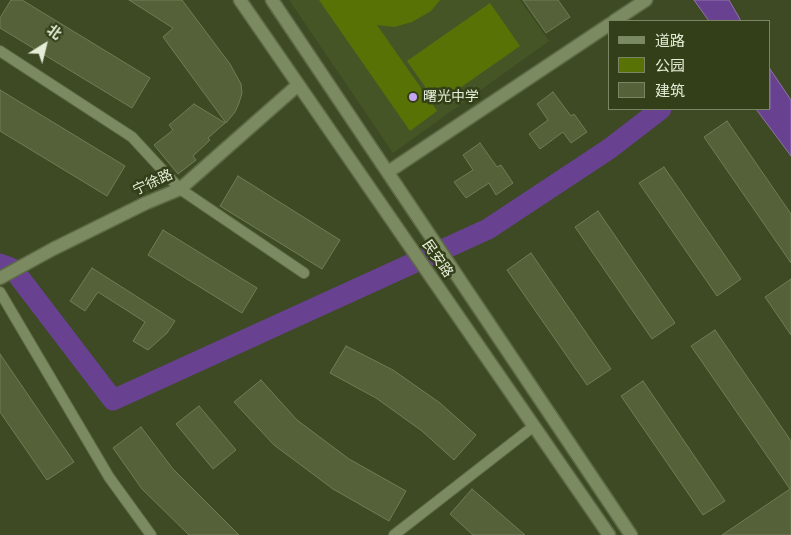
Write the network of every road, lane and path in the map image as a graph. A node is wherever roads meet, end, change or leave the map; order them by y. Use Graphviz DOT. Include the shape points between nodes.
graph roads {
  1 [pos="240,0"];
  2 [pos="272,0"];
  3 [pos="646,0"];
  4 [pos="616,20"];
  5 [pos="608,25"];
  6 [pos="0,51"];
  7 [pos="298,85"];
  8 [pos="388,172"];
  9 [pos="180,189"];
  10 [pos="304,273"];
  11 [pos="1,277"];
  12 [pos="0,292"];
  13 [pos="534,426"];
  14 [pos="151,535"];
  15 [pos="394,535"];
  16 [pos="609,535"];
  17 [pos="631,535"];
  1 -- 7 [label="main road, 民安路"];
  2 -- 8 [label="main road, 民安路"];
  3 -- 4 [label="main road"];
  5 -- 8 [label="main road"];
  6 -- 9 [label="lane" via="132,137"];
  7 -- 9 [label="main road, 宁徐路"];
  7 -- 13 [label="main road, 民安路"];
  8 -- 17 [label="main road, 民安路"];
  9 -- 10 [label="lane"];
  9 -- 11 [label="main road, 宁徐路" via="52,249"];
  12 -- 14 [label="lane" via="109,477"];
  13 -- 15 [label="lane"];
  13 -- 16 [label="main road, 民安路"];
}
